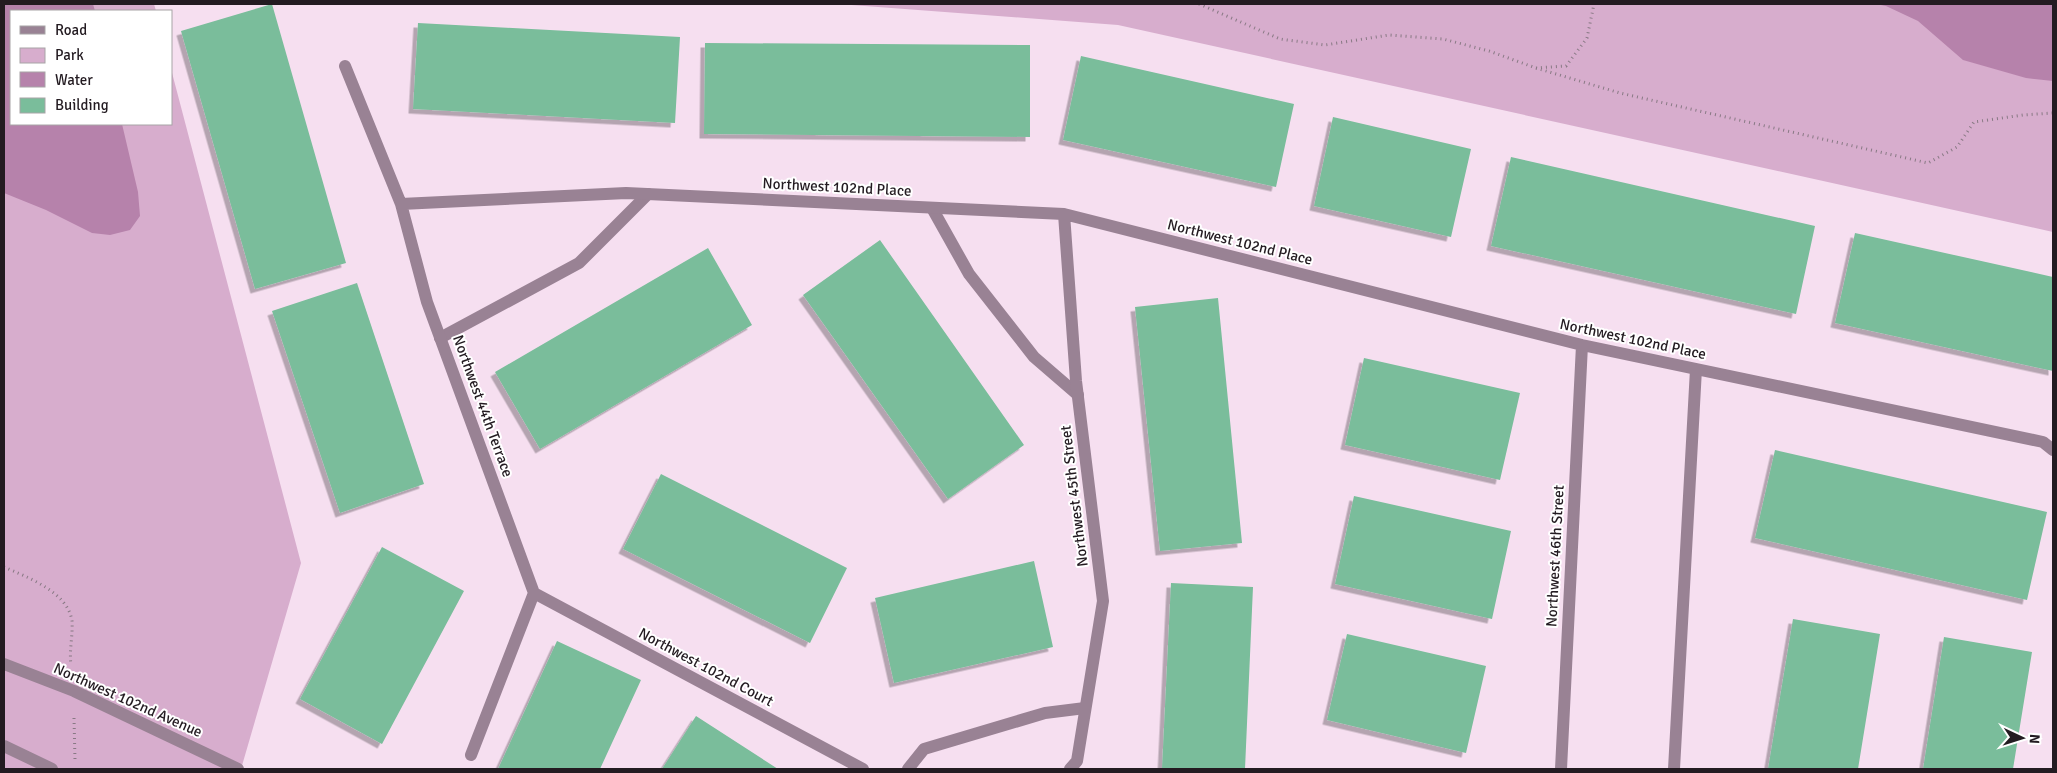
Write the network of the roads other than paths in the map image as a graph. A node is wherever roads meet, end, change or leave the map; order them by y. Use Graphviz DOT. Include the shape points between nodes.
graph roads {
  1 [pos="345,66"];
  2 [pos="648,194"];
  3 [pos="401,204"];
  4 [pos="932,208"];
  5 [pos="1064,214"];
  6 [pos="440,338"];
  7 [pos="1582,345"];
  8 [pos="1696,370"];
  9 [pos="1078,395"];
  10 [pos="2053,450"];
  11 [pos="534,593"];
  12 [pos="4,664"];
  13 [pos="1085,708"];
  14 [pos="4,746"];
  15 [pos="471,755"];
  16 [pos="52,769"];
  17 [pos="238,769"];
  18 [pos="862,769"];
  19 [pos="908,769"];
  20 [pos="1070,769"];
  21 [pos="1561,769"];
  22 [pos="1674,769"];
  1 -- 3 [label="street, Northwest 44th Terrace"];
  2 -- 3 [label="street, Northwest 102nd Place"];
  2 -- 4 [label="street, Northwest 102nd Place"];
  2 -- 6 [label="street" via="579,263"];
  3 -- 6 [label="street, Northwest 44th Terrace"];
  4 -- 5 [label="street, Northwest 102nd Place"];
  4 -- 9 [label="street" via="969,274 1034,356"];
  5 -- 7 [label="street, Northwest 102nd Place"];
  5 -- 9 [label="street, Northwest 45th Street"];
  6 -- 11 [label="street, Northwest 44th Terrace"];
  7 -- 8 [label="street, Northwest 102nd Place"];
  7 -- 21 [label="street, Northwest 46th Street"];
  8 -- 10 [label="street, Northwest 102nd Place" via="2043,442"];
  8 -- 22 [label="street"];
  9 -- 13 [label="street, Northwest 45th Street" via="1103,601"];
  11 -- 15 [label="street"];
  11 -- 18 [label="street, Northwest 102nd Court"];
  12 -- 17 [label="street, Northwest 102nd Avenue" via="74,691"];
  13 -- 19 [label="street" via="1045,713 924,749"];
  13 -- 20 [label="street, Northwest 45th Street" via="1077,761"];
  14 -- 16 [label="street"];
}
